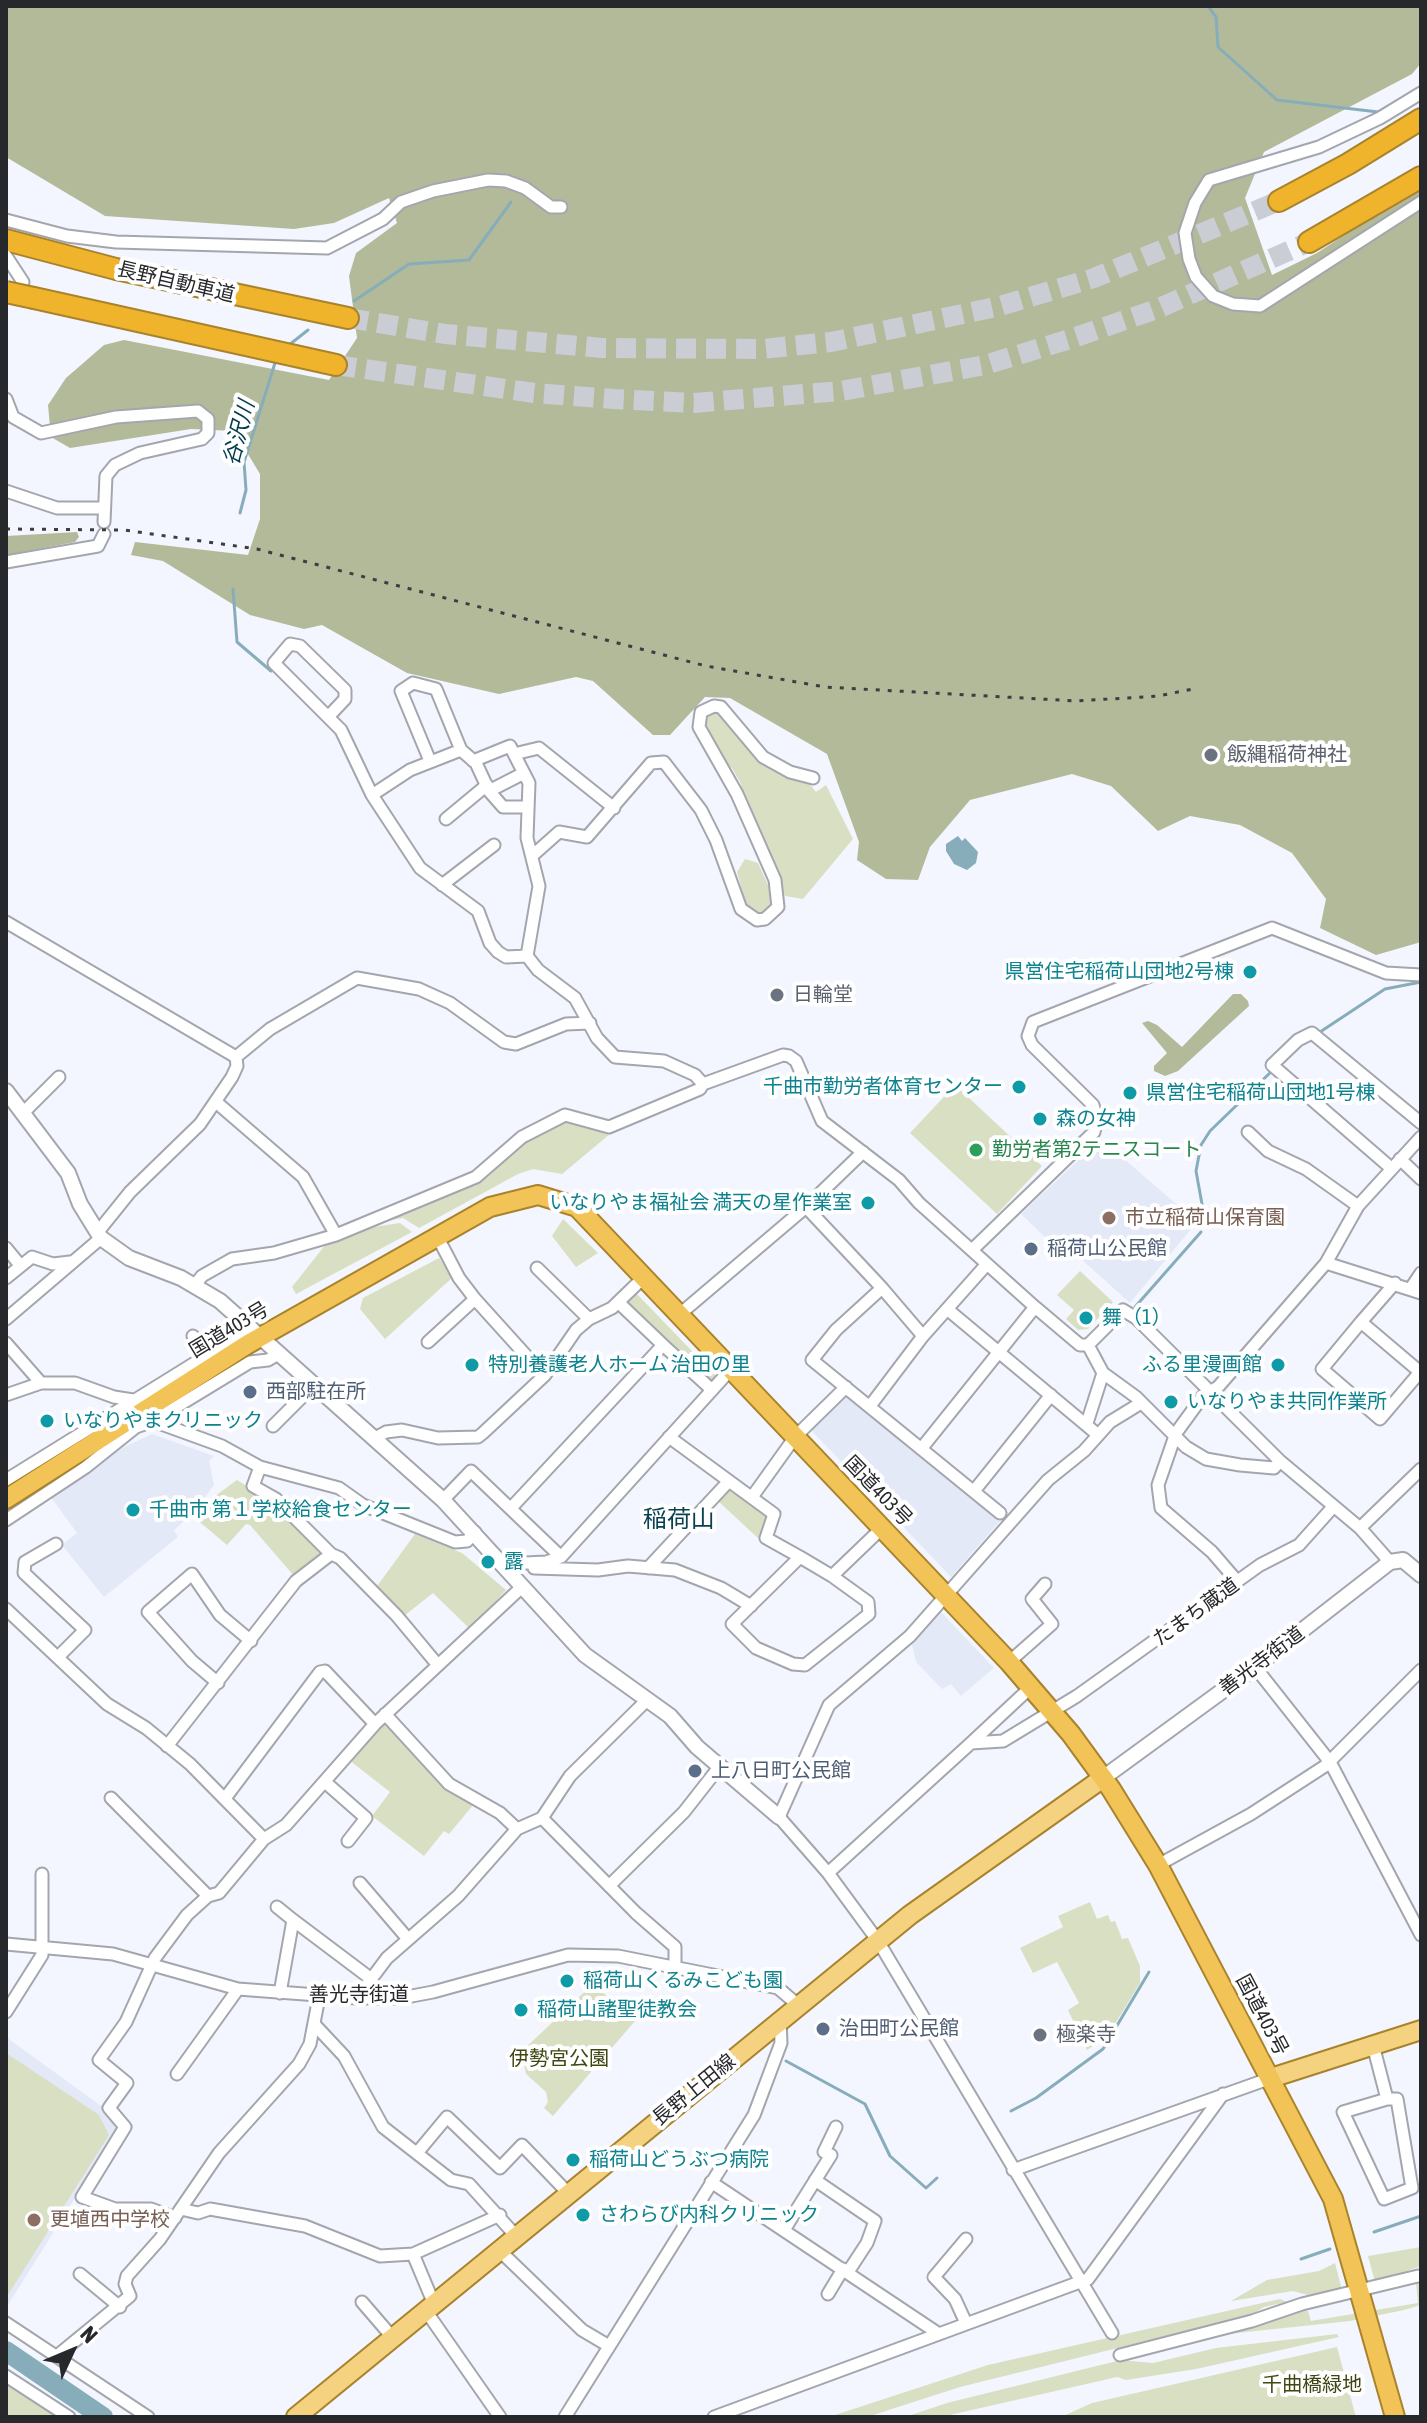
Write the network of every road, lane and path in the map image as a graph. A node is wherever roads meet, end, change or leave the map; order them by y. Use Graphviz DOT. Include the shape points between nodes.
graph roads {
  1 [pos="1421,93"];
  2 [pos="1421,119"];
  3 [pos="1421,177"];
  4 [pos="1279,201"];
  5 [pos="1421,202"];
  6 [pos="561,207"];
  7 [pos="6,220"];
  8 [pos="1309,242"];
  9 [pos="10,246"];
  10 [pos="6,293"];
  11 [pos="348,318"];
  12 [pos="336,365"];
  13 [pos="6,399"];
  14 [pos="6,491"];
  15 [pos="103,508"];
  16 [pos="6,562"];
  17 [pos="328,717"];
  18 [pos="461,750"];
  19 [pos="514,754"];
  20 [pos="430,761"];
  21 [pos="473,761"];
  22 [pos="524,773"];
  23 [pos="813,778"];
  24 [pos="488,788"];
  25 [pos="372,795"];
  26 [pos="528,807"];
  27 [pos="614,808"];
  28 [pos="446,819"];
  29 [pos="494,845"];
  30 [pos="532,856"];
  31 [pos="442,885"];
  32 [pos="6,922"];
  33 [pos="527,956"];
  34 [pos="1421,975"];
  35 [pos="590,1023"];
  36 [pos="236,1057"];
  37 [pos="59,1077"];
  38 [pos="703,1084"];
  39 [pos="6,1091"];
  40 [pos="216,1102"];
  41 [pos="23,1113"];
  42 [pos="1421,1123"];
  43 [pos="1248,1132"];
  44 [pos="1421,1137"];
  45 [pos="863,1152"];
  46 [pos="1395,1164"];
  47 [pos="1421,1179"];
  48 [pos="1358,1206"];
  49 [pos="806,1207"];
  50 [pos="336,1235"];
  51 [pos="99,1236"];
  52 [pos="437,1236"];
  53 [pos="6,1248"];
  54 [pos="972,1250"];
  55 [pos="71,1262"];
  56 [pos="1326,1263"];
  57 [pos="987,1264"];
  58 [pos="20,1265"];
  59 [pos="537,1268"];
  60 [pos="1421,1273"];
  61 [pos="644,1277"];
  62 [pos="6,1278"];
  63 [pos="1395,1283"];
  64 [pos="195,1285"];
  65 [pos="882,1288"];
  66 [pos="1416,1290"];
  67 [pos="475,1299"];
  68 [pos="618,1302"];
  69 [pos="1035,1307"];
  70 [pos="947,1309"];
  71 [pos="680,1314"];
  72 [pos="6,1319"];
  73 [pos="589,1319"];
  74 [pos="1361,1322"];
  75 [pos="252,1334"];
  76 [pos="193,1336"];
  77 [pos="923,1336"];
  78 [pos="428,1342"];
  79 [pos="6,1343"];
  80 [pos="663,1345"];
  81 [pos="1088,1345"];
  82 [pos="999,1352"];
  83 [pos="280,1353"];
  84 [pos="205,1355"];
  85 [pos="732,1368"];
  86 [pos="549,1370"];
  87 [pos="1103,1373"];
  88 [pos="41,1383"];
  89 [pos="315,1384"];
  90 [pos="846,1387"];
  91 [pos="711,1389"];
  92 [pos="1210,1391"];
  93 [pos="6,1395"];
  94 [pos="1051,1395"];
  95 [pos="1141,1403"];
  96 [pos="870,1406"];
  97 [pos="143,1410"];
  98 [pos="1087,1423"];
  99 [pos="273,1426"];
  100 [pos="1097,1434"];
  101 [pos="669,1437"];
  102 [pos="795,1437"];
  103 [pos="375,1438"];
  104 [pos="1175,1439"];
  105 [pos="921,1449"];
  106 [pos="1280,1461"];
  107 [pos="260,1467"];
  108 [pos="1421,1469"];
  109 [pos="6,1480"];
  110 [pos="729,1481"];
  111 [pos="974,1491"];
  112 [pos="752,1497"];
  113 [pos="6,1499"];
  114 [pos="443,1500"];
  115 [pos="1333,1507"];
  116 [pos="511,1508"];
  117 [pos="1000,1513"];
  118 [pos="6,1520"];
  119 [pos="882,1528"];
  120 [pos="1360,1528"];
  121 [pos="475,1532"];
  122 [pos="56,1544"];
  123 [pos="331,1554"];
  124 [pos="561,1557"];
  125 [pos="800,1557"];
  126 [pos="1390,1562"];
  127 [pos="507,1567"];
  128 [pos="648,1568"];
  129 [pos="1421,1575"];
  130 [pos="832,1576"];
  131 [pos="1237,1581"];
  132 [pos="1045,1584"];
  133 [pos="523,1586"];
  134 [pos="947,1595"];
  135 [pos="751,1606"];
  136 [pos="6,1609"];
  137 [pos="251,1641"];
  138 [pos="58,1657"];
  139 [pos="1009,1662"];
  140 [pos="437,1664"];
  141 [pos="1255,1667"];
  142 [pos="1421,1670"];
  143 [pos="218,1683"];
  144 [pos="1031,1687"];
  145 [pos="648,1699"];
  146 [pos="1052,1711"];
  147 [pos="385,1714"];
  148 [pos="375,1724"];
  149 [pos="971,1743"];
  150 [pos="167,1746"];
  151 [pos="1330,1762"];
  152 [pos="720,1766"];
  153 [pos="1103,1778"];
  154 [pos="325,1782"];
  155 [pos="226,1797"];
  156 [pos="111,1798"];
  157 [pos="779,1817"];
  158 [pos="542,1818"];
  159 [pos="517,1829"];
  160 [pos="264,1839"];
  161 [pos="348,1841"];
  162 [pos="1158,1865"];
  163 [pos="828,1873"];
  164 [pos="42,1874"];
  165 [pos="360,1883"];
  166 [pos="609,1886"];
  167 [pos="208,1896"];
  168 [pos="277,1907"];
  169 [pos="293,1920"];
  170 [pos="1421,1935"];
  171 [pos="408,1939"];
  172 [pos="878,1941"];
  173 [pos="6,1944"];
  174 [pos="42,1945"];
  175 [pos="153,1965"];
  176 [pos="675,1966"];
  177 [pos="370,1978"];
  178 [pos="238,1989"];
  179 [pos="280,1993"];
  180 [pos="319,1997"];
  181 [pos="357,1998"];
  182 [pos="798,2005"];
  183 [pos="6,2012"];
  184 [pos="780,2020"];
  185 [pos="314,2024"];
  186 [pos="1421,2030"];
  187 [pos="1373,2045"];
  188 [pos="177,2074"];
  189 [pos="1271,2078"];
  190 [pos="1223,2094"];
  191 [pos="1387,2099"];
  192 [pos="836,2127"];
  193 [pos="417,2153"];
  194 [pos="1013,2170"];
  195 [pos="815,2180"];
  196 [pos="711,2182"];
  197 [pos="568,2193"];
  198 [pos="178,2214"];
  199 [pos="500,2215"];
  200 [pos="784,2230"];
  201 [pos="516,2236"];
  202 [pos="966,2239"];
  203 [pos="499,2250"];
  204 [pos="413,2254"];
  205 [pos="846,2271"];
  206 [pos="80,2274"];
  207 [pos="1418,2276"];
  208 [pos="1081,2281"];
  209 [pos="1360,2290"];
  210 [pos="828,2294"];
  211 [pos="362,2302"];
  212 [pos="120,2307"];
  213 [pos="430,2307"];
  214 [pos="6,2323"];
  215 [pos="966,2323"];
  216 [pos="1112,2333"];
  217 [pos="939,2334"];
  218 [pos="393,2338"];
  219 [pos="609,2346"];
  220 [pos="58,2355"];
  221 [pos="1120,2355"];
  222 [pos="6,2376"];
  223 [pos="69,2417"];
  224 [pos="148,2417"];
  225 [pos="296,2417"];
  226 [pos="500,2417"];
  227 [pos="565,2417"];
  228 [pos="714,2417"];
  229 [pos="1395,2417"];
  1 -- 5 [label="street" via="1319,147 1209,180 1185,233 1189,259 1213,296 1260,306"];
  2 -- 4 [label="highway"];
  3 -- 8 [label="highway"];
  6 -- 7 [label="street" via="551,207 525,188 488,180 401,202 383,219 327,248 116,242"];
  9 -- 10 [label="street" via="24,287 13,304"];
  9 -- 11 [label="highway, 長野自動車道"];
  10 -- 12 [label="highway, bridge"];
  13 -- 15 [label="street" via="13,417 41,433 116,417 188,411 204,415 210,427 202,439 140,453 115,465 106,476"];
  14 -- 15 [label="street" via="57,508"];
  15 -- 16 [label="street" via="98,546"];
  17 -- 17 [label="street" via="274,663 290,644 300,646 345,690 345,699"];
  17 -- 25 [label="street" via="341,730"];
  18 -- 20 [label="street"];
  18 -- 20 [label="street" via="436,689 413,683 401,691"];
  18 -- 21 [label="street"];
  19 -- 21 [label="street" via="510,746"];
  19 -- 22 [label="street"];
  19 -- 27 [label="street" via="539,748"];
  20 -- 25 [label="street"];
  21 -- 24 [label="street"];
  22 -- 24 [label="street"];
  22 -- 26 [label="street" via="531,789"];
  23 -- 27 [label="street" via="763,757 721,707 701,712 699,727 737,794 780,897 773,914 757,920 741,909 701,810 669,766 651,763"];
  24 -- 26 [label="street" via="503,807"];
  24 -- 28 [label="street"];
  25 -- 31 [label="street" via="420,868"];
  26 -- 30 [label="street"];
  27 -- 30 [label="street" via="587,837 559,832"];
  29 -- 31 [label="street"];
  30 -- 33 [label="street" via="539,886"];
  31 -- 33 [label="street" via="478,911 498,952"];
  32 -- 36 [label="street"];
  33 -- 35 [label="street" via="575,998"];
  34 -- 54 [label="street" via="1386,973 1272,928 1033,1022 1028,1036 1032,1045 1093,1105 1094,1132"];
  35 -- 36 [label="street" via="566,1024 516,1044 504,1042 430,993 357,978 270,1029"];
  35 -- 38 [label="street" via="615,1057 664,1061"];
  36 -- 40 [label="street" via="237,1066"];
  37 -- 41 [label="street"];
  38 -- 45 [label="street" via="789,1056 822,1121"];
  38 -- 50 [label="street" via="609,1127 565,1115 522,1137 476,1177"];
  39 -- 41 [label="street"];
  40 -- 50 [label="street" via="303,1177"];
  40 -- 51 [label="street" via="184,1142 130,1192"];
  41 -- 51 [label="street" via="68,1173"];
  42 -- 46 [label="street" via="1316,1035 1282,1053 1275,1068"];
  43 -- 48 [label="street" via="1268,1151 1306,1169"];
  44 -- 46 [label="street"];
  45 -- 49 [label="street"];
  45 -- 54 [label="street"];
  46 -- 47 [label="street"];
  46 -- 48 [label="street"];
  48 -- 56 [label="street"];
  49 -- 65 [label="street"];
  49 -- 71 [label="street"];
  50 -- 64 [label="street" via="232,1259"];
  51 -- 55 [label="street"];
  51 -- 64 [label="street" via="129,1258"];
  52 -- 61 [label="highway, 国道403号" via="517,1197 559,1199 577,1207"];
  52 -- 67 [label="street"];
  52 -- 75 [label="highway, 国道403号"];
  53 -- 58 [label="street"];
  54 -- 57 [label="street"];
  55 -- 58 [label="street" via="53,1264 32,1257"];
  55 -- 72 [label="street"];
  56 -- 63 [label="street"];
  56 -- 92 [label="street"];
  57 -- 69 [label="street"];
  57 -- 70 [label="street"];
  58 -- 62 [label="street"];
  59 -- 73 [label="street"];
  60 -- 66 [label="street"];
  61 -- 68 [label="street"];
  61 -- 71 [label="highway, 国道403号"];
  63 -- 66 [label="street"];
  63 -- 74 [label="street"];
  64 -- 75 [label="street"];
  65 -- 77 [label="street"];
  65 -- 90 [label="street" via="812,1360"];
  67 -- 78 [label="street"];
  67 -- 86 [label="street" via="531,1361"];
  68 -- 73 [label="street"];
  68 -- 80 [label="street"];
  69 -- 81 [label="street" via="1080,1345"];
  69 -- 82 [label="street"];
  70 -- 77 [label="street"];
  70 -- 82 [label="street"];
  71 -- 85 [label="highway, 国道403号"];
  73 -- 86 [label="street"];
  74 -- 74 [label="street" via="1322,1369 1380,1419 1420,1372"];
  75 -- 83 [label="street"];
  75 -- 84 [label="street"];
  75 -- 97 [label="highway, 国道403号"];
  76 -- 84 [label="street"];
  77 -- 96 [label="street"];
  79 -- 88 [label="street"];
  80 -- 91 [label="street"];
  80 -- 116 [label="street"];
  81 -- 87 [label="street"];
  81 -- 92 [label="street" via="1126,1311"];
  82 -- 94 [label="street"];
  82 -- 105 [label="street"];
  83 -- 89 [label="street"];
  83 -- 97 [label="street"];
  84 -- 97 [label="street"];
  85 -- 91 [label="street"];
  85 -- 102 [label="highway, 国道403号"];
  86 -- 103 [label="street" via="478,1437 438,1438 402,1430"];
  87 -- 95 [label="street"];
  87 -- 98 [label="street"];
  88 -- 93 [label="street"];
  88 -- 97 [label="street" via="75,1383"];
  89 -- 99 [label="street"];
  89 -- 103 [label="street"];
  90 -- 96 [label="street"];
  90 -- 102 [label="street"];
  91 -- 101 [label="street"];
  92 -- 104 [label="street"];
  92 -- 106 [label="street"];
  94 -- 98 [label="street"];
  94 -- 111 [label="street"];
  95 -- 100 [label="street"];
  95 -- 104 [label="street"];
  96 -- 105 [label="street"];
  97 -- 107 [label="street"];
  97 -- 109 [label="street"];
  97 -- 113 [label="highway, 国道403号"];
  97 -- 118 [label="street" via="136,1427"];
  98 -- 100 [label="street"];
  100 -- 134 [label="street" via="1048,1480"];
  101 -- 110 [label="street"];
  101 -- 124 [label="street"];
  102 -- 112 [label="street"];
  102 -- 119 [label="highway, 国道403号"];
  103 -- 114 [label="street"];
  104 -- 106 [label="street" via="1206,1459 1274,1468"];
  104 -- 131 [label="street" via="1158,1485 1161,1508"];
  105 -- 111 [label="street"];
  106 -- 115 [label="street"];
  107 -- 121 [label="street" via="339,1488 363,1505 455,1542 467,1541"];
  107 -- 123 [label="street" via="253,1486 276,1499"];
  108 -- 120 [label="street"];
  110 -- 112 [label="street"];
  110 -- 128 [label="street"];
  111 -- 117 [label="street"];
  112 -- 125 [label="street" via="774,1514 766,1538"];
  114 -- 116 [label="street" via="471,1471"];
  114 -- 121 [label="street"];
  115 -- 120 [label="street"];
  115 -- 131 [label="street, たまち蔵道" via="1299,1545"];
  116 -- 124 [label="street"];
  119 -- 130 [label="street"];
  119 -- 134 [label="highway, 国道403号"];
  120 -- 126 [label="street"];
  121 -- 127 [label="street"];
  122 -- 138 [label="street" via="25,1562 24,1573 85,1630"];
  123 -- 137 [label="street" via="296,1581"];
  123 -- 140 [label="street" via="397,1616"];
  124 -- 127 [label="street"];
  125 -- 130 [label="street"];
  125 -- 135 [label="street"];
  126 -- 129 [label="street" via="1403,1560"];
  126 -- 141 [label="street, 善光寺街道"];
  127 -- 128 [label="street"];
  127 -- 133 [label="street"];
  128 -- 135 [label="street" via="675,1570"];
  130 -- 135 [label="street" via="868,1602 869,1614 805,1665 756,1648 732,1624"];
  131 -- 146 [label="street, たまち蔵道"];
  132 -- 139 [label="street" via="1032,1599 1052,1624"];
  133 -- 140 [label="street"];
  133 -- 145 [label="street" via="585,1655"];
  134 -- 139 [label="highway, 国道403号"];
  134 -- 157 [label="street" via="910,1636 829,1705"];
  136 -- 138 [label="street"];
  137 -- 143 [label="street"];
  137 -- 143 [label="street" via="220,1615 192,1574 148,1612"];
  138 -- 150 [label="street" via="107,1704"];
  139 -- 144 [label="highway, 国道403号"];
  140 -- 147 [label="street"];
  141 -- 151 [label="street"];
  141 -- 153 [label="street, 善光寺街道"];
  142 -- 151 [label="street"];
  143 -- 150 [label="street"];
  144 -- 146 [label="highway, 国道403号"];
  144 -- 149 [label="street"];
  145 -- 152 [label="street"];
  145 -- 158 [label="street" via="570,1776"];
  146 -- 149 [label="street, たまち蔵道" via="1003,1741"];
  146 -- 153 [label="highway, 国道403号"];
  147 -- 148 [label="street"];
  147 -- 159 [label="street" via="449,1784"];
  148 -- 154 [label="street"];
  148 -- 155 [label="street" via="325,1671 320,1672"];
  149 -- 163 [label="street"];
  150 -- 155 [label="street"];
  151 -- 162 [label="street" via="1251,1814"];
  151 -- 170 [label="street"];
  152 -- 157 [label="street"];
  152 -- 166 [label="street" via="684,1812"];
  153 -- 162 [label="highway, 国道403号"];
  153 -- 172 [label="main road, 長野上田線"];
  154 -- 160 [label="street" via="286,1825"];
  154 -- 161 [label="street" via="366,1818"];
  155 -- 160 [label="street"];
  156 -- 167 [label="street"];
  157 -- 163 [label="street"];
  158 -- 159 [label="street"];
  158 -- 166 [label="street"];
  159 -- 171 [label="street" via="458,1896"];
  160 -- 167 [label="street" via="219,1893"];
  162 -- 189 [label="highway, 国道403号"];
  163 -- 172 [label="street"];
  164 -- 174 [label="street"];
  165 -- 171 [label="street"];
  166 -- 176 [label="street" via="675,1947"];
  167 -- 175 [label="street" via="187,1915"];
  168 -- 169 [label="street"];
  169 -- 177 [label="street"];
  169 -- 179 [label="street"];
  171 -- 177 [label="street"];
  172 -- 182 [label="main road, 長野上田線"];
  172 -- 194 [label="street"];
  173 -- 174 [label="street, 善光寺街道"];
  174 -- 175 [label="street, 善光寺街道"];
  174 -- 183 [label="street" via="42,1955"];
  175 -- 178 [label="street, 善光寺街道"];
  175 -- 198 [label="street" via="126,2022 99,2060 127,2083 109,2108 125,2127 82,2197 115,2209"];
  176 -- 181 [label="street, 善光寺街道" via="579,1953 433,1992"];
  176 -- 182 [label="street, 善光寺街道" via="778,1988"];
  177 -- 181 [label="street"];
  178 -- 179 [label="street, 善光寺街道"];
  178 -- 188 [label="street"];
  179 -- 180 [label="street, 善光寺街道"];
  180 -- 181 [label="street, 善光寺街道"];
  180 -- 185 [label="street"];
  182 -- 184 [label="main road, 長野上田線"];
  184 -- 196 [label="street" via="781,2043 754,2115"];
  184 -- 197 [label="main road, 長野上田線"];
  185 -- 193 [label="street" via="344,2056 375,2117"];
  185 -- 198 [label="street" via="299,2064 219,2153"];
  186 -- 187 [label="main road"];
  187 -- 189 [label="main road"];
  187 -- 191 [label="street"];
  189 -- 190 [label="street"];
  189 -- 209 [label="highway, 国道403号" via="1333,2199"];
  190 -- 194 [label="street"];
  190 -- 208 [label="street" via="1088,2279"];
  191 -- 191 [label="street" via="1343,2112 1384,2199 1412,2188 1397,2099"];
  192 -- 195 [label="street" via="824,2152 831,2155"];
  193 -- 197 [label="street" via="447,2117 500,2168 522,2145"];
  193 -- 199 [label="street" via="451,2180 469,2184"];
  194 -- 208 [label="street"];
  195 -- 200 [label="street"];
  195 -- 205 [label="street" via="875,2221 867,2243"];
  196 -- 200 [label="street"];
  196 -- 219 [label="street"];
  197 -- 201 [label="main road, 長野上田線"];
  198 -- 204 [label="street" via="210,2209 305,2226 380,2256"];
  198 -- 212 [label="street" via="127,2276 130,2296"];
  199 -- 201 [label="street"];
  199 -- 204 [label="street"];
  200 -- 205 [label="street"];
  201 -- 203 [label="main road, 長野上田線"];
  202 -- 215 [label="street" via="934,2277 955,2299"];
  203 -- 213 [label="main road, 長野上田線"];
  203 -- 219 [label="street" via="582,2330"];
  204 -- 213 [label="street"];
  205 -- 210 [label="street"];
  205 -- 217 [label="street"];
  206 -- 212 [label="street"];
  207 -- 209 [label="street"];
  208 -- 215 [label="street"];
  208 -- 216 [label="street"];
  209 -- 221 [label="street"];
  209 -- 229 [label="highway, 国道403号"];
  211 -- 218 [label="street"];
  212 -- 220 [label="street"];
  213 -- 218 [label="main road, 長野上田線"];
  213 -- 226 [label="street"];
  214 -- 220 [label="street"];
  215 -- 217 [label="street"];
  217 -- 228 [label="street"];
  218 -- 225 [label="main road, 長野上田線"];
  219 -- 227 [label="street"];
  220 -- 224 [label="street"];
  222 -- 223 [label="street"];
}
